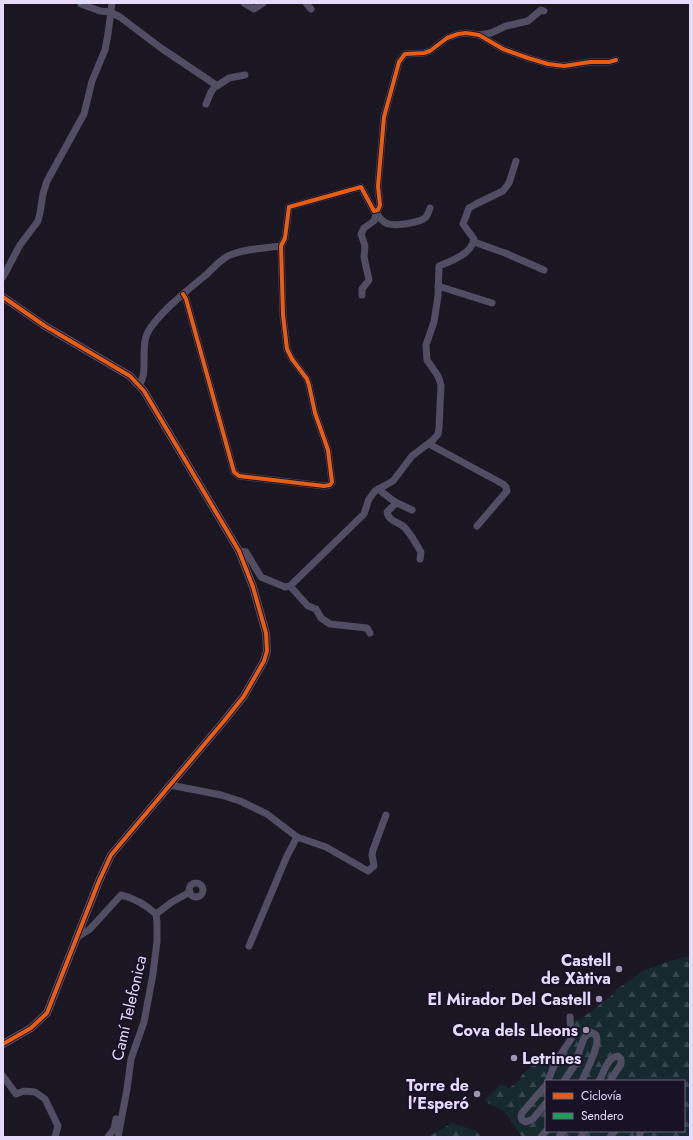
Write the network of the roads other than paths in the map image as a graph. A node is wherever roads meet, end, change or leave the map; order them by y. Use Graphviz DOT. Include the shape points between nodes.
graph roads {
  1 [pos="112,3"];
  2 [pos="244,3"];
  3 [pos="263,3"];
  4 [pos="306,3"];
  5 [pos="81,4"];
  6 [pos="311,9"];
  7 [pos="544,11"];
  8 [pos="110,12"];
  9 [pos="478,36"];
  10 [pos="616,60"];
  11 [pos="245,76"];
  12 [pos="216,85"];
  13 [pos="206,104"];
  14 [pos="516,161"];
  15 [pos="430,208"];
  16 [pos="377,213"];
  17 [pos="474,242"];
  18 [pos="282,246"];
  19 [pos="544,270"];
  20 [pos="3,277"];
  21 [pos="438,286"];
  22 [pos="183,294"];
  23 [pos="362,295"];
  24 [pos="3,298"];
  25 [pos="492,303"];
  26 [pos="139,385"];
  27 [pos="429,444"];
  28 [pos="378,489"];
  29 [pos="395,502"];
  30 [pos="412,510"];
  31 [pos="477,526"];
  32 [pos="238,551"];
  33 [pos="420,559"];
  34 [pos="290,586"];
  35 [pos="370,633"];
  36 [pos="170,785"];
  37 [pos="386,816"];
  38 [pos="297,837"];
  39 [pos="190,892"];
  40 [pos="156,914"];
  41 [pos="76,938"];
  42 [pos="249,946"];
  43 [pos="570,1017"];
  44 [pos="3,1044"];
  45 [pos="3,1076"];
  46 [pos="548,1080"];
  47 [pos="565,1080"];
  48 [pos="582,1080"];
  49 [pos="600,1080"];
  50 [pos="611,1080"];
  51 [pos="545,1086"];
  52 [pos="125,1099"];
  53 [pos="545,1104"];
  54 [pos="55,1137"];
  55 [pos="108,1137"];
  56 [pos="118,1137"];
  1 -- 8 [label="street"];
  2 -- 3 [label="street" via="254,9"];
  4 -- 6 [label="street"];
  5 -- 8 [label="street"];
  7 -- 9 [label="street" via="538,11 528,21"];
  8 -- 12 [label="street"];
  8 -- 20 [label="street" via="105,50 92,81 84,114 47,181 38,221 20,244"];
  9 -- 10 [label="street" via="503,49 548,64 564,66"];
  9 -- 16 [label="street" via="466,33 453,36 440,42 430,51 405,54 399,62 384,117 378,186 380,205"];
  11 -- 12 [label="street" via="229,78"];
  12 -- 13 [label="street"];
  14 -- 17 [label="street" via="509,183 503,191 469,208 463,224"];
  15 -- 16 [label="street" via="423,219 400,224 387,224"];
  16 -- 18 [label="street" via="361,187 294,205 290,207"];
  16 -- 23 [label="street" via="374,221 364,228 361,234 369,280 362,290"];
  17 -- 19 [label="street"];
  17 -- 21 [label="street" via="462,255 439,266"];
  18 -- 22 [label="street" via="248,250 228,256"];
  18 -- 22 [label="street" via="283,315 287,349 309,384 315,413 328,450 332,482 330,485 256,479 239,476 232,470"];
  21 -- 25 [label="street"];
  21 -- 27 [label="street" via="434,322 426,345 427,360 441,385 440,428"];
  22 -- 26 [label="street" via="158,318 146,335 143,377"];
  24 -- 26 [label="main road" via="130,376"];
  26 -- 32 [label="main road"];
  27 -- 28 [label="street" via="412,456 393,481"];
  27 -- 31 [label="street" via="506,487 507,492"];
  28 -- 29 [label="street"];
  28 -- 34 [label="street" via="369,499 364,514"];
  29 -- 30 [label="street"];
  29 -- 33 [label="street" via="387,515 405,528 421,552"];
  32 -- 34 [label="street" via="246,552 261,577 285,587"];
  32 -- 36 [label="main road" via="253,587 266,633 267,651 244,696"];
  34 -- 35 [label="street" via="308,606 316,609 321,618 330,624 367,628"];
  36 -- 38 [label="street" via="240,801 267,814"];
  36 -- 41 [label="main road" via="111,855"];
  37 -- 38 [label="street" via="373,850 374,866 368,871 326,847"];
  38 -- 42 [label="street"];
  39 -- 40 [label="street"];
  40 -- 41 [label="street" via="122,895 90,929"];
  40 -- 52 [label="street, Camí Telefonica" via="158,922 154,974 144,1022 131,1059"];
  41 -- 44 [label="main road" via="47,1013 31,1028"];
  43 -- 46 [label="street" via="571,1038 555,1063"];
  45 -- 54 [label="street" via="16,1094 24,1091 35,1092 45,1099 58,1126"];
  47 -- 48 [label="street" via="574,1066 584,1038 590,1032 596,1035 598,1040"];
  49 -- 50 [label="street" via="610,1059 618,1056 621,1061"];
  51 -- 53 [label="street" via="522,1114 522,1120 530,1121"];
  52 -- 55 [label="street" via="118,1107 114,1129"];
  52 -- 56 [label="street, Camí Telefonica"];
}
